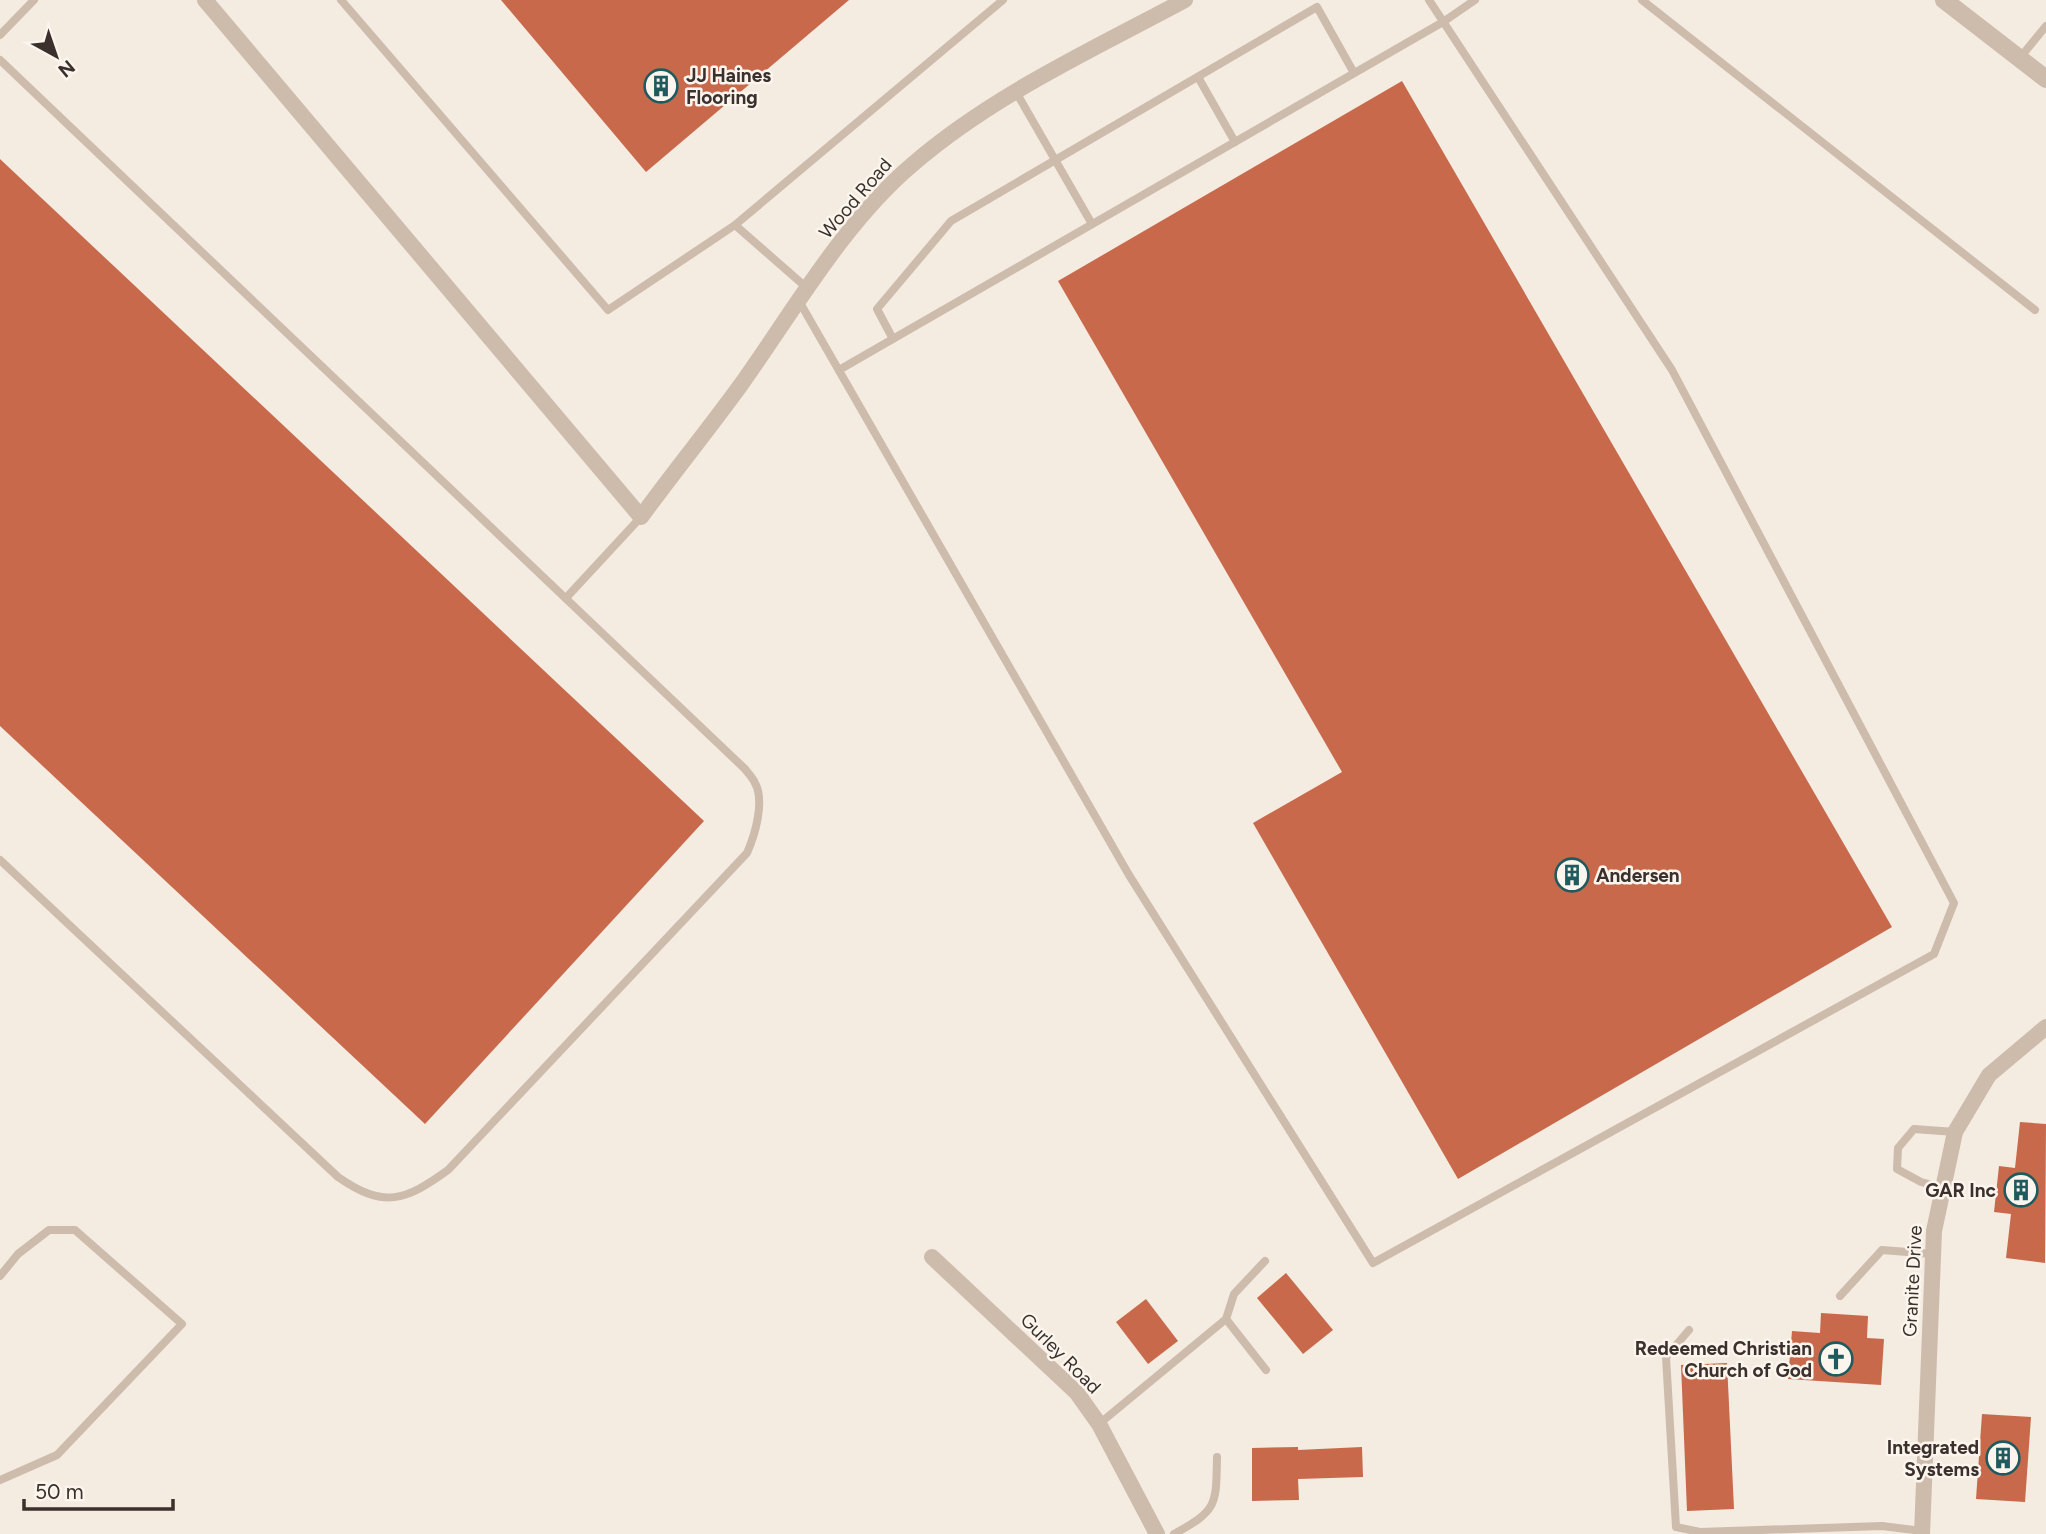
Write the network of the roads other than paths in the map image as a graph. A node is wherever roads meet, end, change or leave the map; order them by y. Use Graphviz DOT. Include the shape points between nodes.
graph roads {
  1 [pos="34,0"];
  2 [pos="205,0"];
  3 [pos="341,0"];
  4 [pos="1003,0"];
  5 [pos="1185,0"];
  6 [pos="1429,0"];
  7 [pos="1475,0"];
  8 [pos="1642,0"];
  9 [pos="1944,0"];
  10 [pos="1444,22"];
  11 [pos="2046,26"];
  12 [pos="0,35"];
  13 [pos="2019,59"];
  14 [pos="0,60"];
  15 [pos="1354,73"];
  16 [pos="1198,77"];
  17 [pos="2046,79"];
  18 [pos="1016,92"];
  19 [pos="1235,142"];
  20 [pos="1055,160"];
  21 [pos="1092,224"];
  22 [pos="735,225"];
  23 [pos="803,294"];
  24 [pos="2035,310"];
  25 [pos="893,339"];
  26 [pos="839,370"];
  27 [pos="641,517"];
  28 [pos="566,598"];
  29 [pos="0,860"];
  30 [pos="2046,1027"];
  31 [pos="1955,1132"];
  32 [pos="1943,1188"];
  33 [pos="1933,1254"];
  34 [pos="932,1257"];
  35 [pos="1265,1261"];
  36 [pos="0,1276"];
  37 [pos="1840,1296"];
  38 [pos="1226,1320"];
  39 [pos="1689,1330"];
  40 [pos="1266,1370"];
  41 [pos="1099,1424"];
  42 [pos="1217,1457"];
  43 [pos="0,1480"];
  44 [pos="1923,1532"];
  45 [pos="1157,1534"];
  46 [pos="1174,1534"];
  1 -- 12 [label="lane"];
  2 -- 27 [label="street"];
  3 -- 22 [label="lane" via="608,310"];
  4 -- 22 [label="lane"];
  5 -- 18 [label="street, Wood Road"];
  6 -- 10 [label="lane"];
  7 -- 10 [label="lane"];
  8 -- 24 [label="lane"];
  9 -- 13 [label="street"];
  10 -- 15 [label="lane"];
  10 -- 26 [label="lane" via="1672,370 1954,903 1934,954 1373,1263 1129,875"];
  11 -- 13 [label="lane"];
  13 -- 17 [label="street"];
  14 -- 28 [label="lane"];
  15 -- 16 [label="lane" via="1317,8"];
  15 -- 19 [label="lane"];
  16 -- 19 [label="lane"];
  16 -- 20 [label="lane"];
  18 -- 20 [label="lane"];
  18 -- 23 [label="street, Wood Road" via="912,165 862,216"];
  19 -- 21 [label="lane"];
  20 -- 21 [label="lane"];
  20 -- 25 [label="lane" via="951,221 877,309"];
  21 -- 25 [label="lane"];
  22 -- 23 [label="lane"];
  23 -- 26 [label="lane"];
  23 -- 27 [label="street, Wood Road"];
  25 -- 26 [label="lane"];
  27 -- 28 [label="lane"];
  28 -- 29 [label="lane" via="745,769 757,784 756,831 747,853 448,1170 422,1189 388,1199 360,1192 338,1177"];
  30 -- 31 [label="street, Granite Drive" via="1989,1075"];
  31 -- 32 [label="street, Granite Drive"];
  31 -- 32 [label="lane" via="1914,1129 1898,1148 1897,1169"];
  32 -- 33 [label="street, Granite Drive"];
  33 -- 37 [label="lane" via="1882,1250"];
  33 -- 44 [label="street, Granite Drive"];
  34 -- 41 [label="street, Gurley Road" via="1077,1393"];
  35 -- 38 [label="lane" via="1234,1294"];
  36 -- 43 [label="lane" via="18,1254 49,1230 75,1230 182,1324 57,1455"];
  38 -- 40 [label="lane"];
  38 -- 41 [label="lane"];
  39 -- 44 [label="lane" via="1666,1357 1676,1527 1699,1532 1882,1527"];
  41 -- 45 [label="street, Gurley Road"];
  42 -- 46 [label="lane" via="1216,1496 1200,1518"];
}
